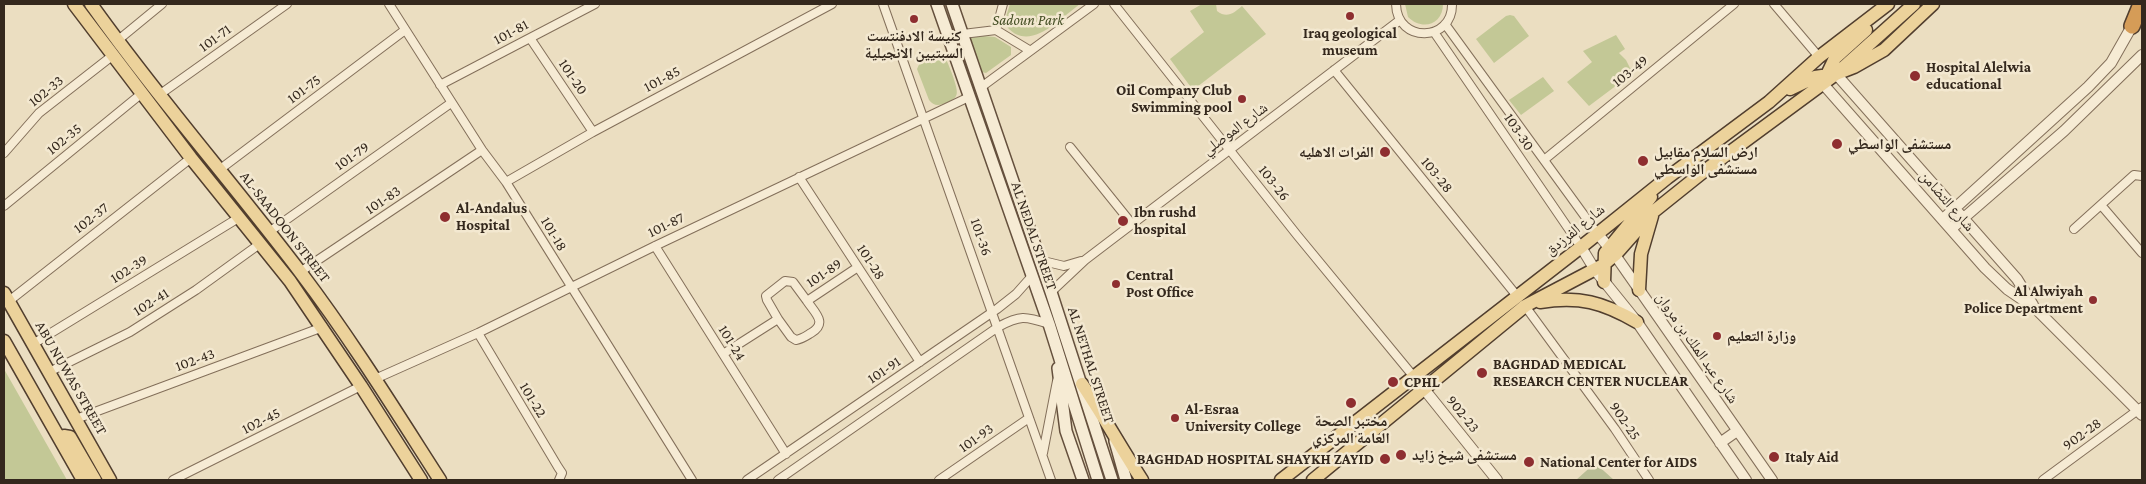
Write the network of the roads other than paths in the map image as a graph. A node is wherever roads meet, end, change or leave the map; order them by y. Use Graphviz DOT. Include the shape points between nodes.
graph roads {
  1 [pos="74,4"];
  2 [pos="91,4"];
  3 [pos="162,4"];
  4 [pos="287,4"];
  5 [pos="389,4"];
  6 [pos="595,4"];
  7 [pos="832,4"];
  8 [pos="883,4"];
  9 [pos="937,4"];
  10 [pos="952,4"];
  11 [pos="1003,4"];
  12 [pos="1094,4"];
  13 [pos="1114,4"];
  14 [pos="1396,4"];
  15 [pos="1452,4"];
  16 [pos="1734,4"];
  17 [pos="1774,4"];
  18 [pos="1874,4"];
  19 [pos="1888,4"];
  20 [pos="1896,4"];
  21 [pos="1914,4"];
  22 [pos="1933,4"];
  23 [pos="2141,4"];
  24 [pos="1400,20"];
  25 [pos="1445,24"];
  26 [pos="2132,26"];
  27 [pos="406,30"];
  28 [pos="996,30"];
  29 [pos="1434,32"];
  30 [pos="963,34"];
  31 [pos="530,38"];
  32 [pos="117,41"];
  33 [pos="1029,50"];
  34 [pos="1820,55"];
  35 [pos="2142,55"];
  36 [pos="112,56"];
  37 [pos="1334,70"];
  38 [pos="1828,77"];
  39 [pos="440,85"];
  40 [pos="980,88"];
  41 [pos="141,94"];
  42 [pos="159,95"];
  43 [pos="969,97"];
  44 [pos="1769,102"];
  45 [pos="451,103"];
  46 [pos="925,118"];
  47 [pos="593,132"];
  48 [pos="1070,147"];
  49 [pos="1231,149"];
  50 [pos="482,150"];
  51 [pos="4,153"];
  52 [pos="191,158"];
  53 [pos="1544,160"];
  54 [pos="220,170"];
  55 [pos="2142,176"];
  56 [pos="799,177"];
  57 [pos="1667,178"];
  58 [pos="506,182"];
  59 [pos="2101,205"];
  60 [pos="4,206"];
  61 [pos="1956,208"];
  62 [pos="1653,212"];
  63 [pos="240,217"];
  64 [pos="1964,218"];
  65 [pos="1943,220"];
  66 [pos="1132,224"];
  67 [pos="1951,229"];
  68 [pos="2074,229"];
  69 [pos="269,232"];
  70 [pos="1597,233"];
  71 [pos="261,244"];
  72 [pos="655,246"];
  73 [pos="1581,247"];
  74 [pos="1612,251"];
  75 [pos="2142,253"];
  76 [pos="1039,260"];
  77 [pos="1085,260"];
  78 [pos="858,267"];
  79 [pos="1599,267"];
  80 [pos="300,272"];
  81 [pos="1032,276"];
  82 [pos="2017,280"];
  83 [pos="1604,282"];
  84 [pos="570,286"];
  85 [pos="2007,289"];
  86 [pos="1639,290"];
  87 [pos="1051,292"];
  88 [pos="6,297"];
  89 [pos="807,301"];
  90 [pos="1524,302"];
  91 [pos="2035,308"];
  92 [pos="992,312"];
  93 [pos="778,319"];
  94 [pos="1637,322"];
  95 [pos="1049,324"];
  96 [pos="323,327"];
  97 [pos="998,327"];
  98 [pos="478,333"];
  99 [pos="4,340"];
  100 [pos="33,344"];
  101 [pos="723,354"];
  102 [pos="1060,358"];
  103 [pos="920,362"];
  104 [pos="49,372"];
  105 [pos="1058,376"];
  106 [pos="1414,377"];
  107 [pos="375,379"];
  108 [pos="1082,384"];
  109 [pos="362,386"];
  110 [pos="1424,389"];
  111 [pos="2141,411"];
  112 [pos="1029,418"];
  113 [pos="76,419"];
  114 [pos="1737,431"];
  115 [pos="1112,432"];
  116 [pos="61,441"];
  117 [pos="1720,443"];
  118 [pos="786,454"];
  119 [pos="1043,456"];
  120 [pos="83,480"];
  121 [pos="95,480"];
  122 [pos="110,480"];
  123 [pos="173,480"];
  124 [pos="421,480"];
  125 [pos="440,480"];
  126 [pos="559,480"];
  127 [pos="692,480"];
  128 [pos="747,480"];
  129 [pos="778,480"];
  130 [pos="939,480"];
  131 [pos="1051,480"];
  132 [pos="1083,480"];
  133 [pos="1098,480"];
  134 [pos="1112,480"];
  135 [pos="1126,480"];
  136 [pos="1142,480"];
  137 [pos="1281,480"];
  138 [pos="1314,480"];
  139 [pos="1497,480"];
  140 [pos="1649,480"];
  141 [pos="1746,480"];
  142 [pos="1772,480"];
  143 [pos="2043,480"];
  1 -- 36 [label="main road, AL-SAADOON STREET"];
  2 -- 32 [label="main road, AL-SAADOON STREET"];
  3 -- 32 [label="street"];
  4 -- 42 [label="street, 101-71"];
  5 -- 27 [label="street, 101-18"];
  6 -- 31 [label="street, 101-81"];
  7 -- 47 [label="street, 101-85"];
  8 -- 46 [label="street, 101-36"];
  9 -- 43 [label="main road, AL NEDAL STREET"];
  10 -- 30 [label="main road, AL NETHAL STREET"];
  11 -- 28 [label="street"];
  12 -- 33 [label="street"];
  13 -- 49 [label="street, 103-26"];
  14 -- 24 [label="street"];
  15 -- 25 [label="street"];
  16 -- 53 [label="street, 103-49"];
  17 -- 34 [label="street"];
  18 -- 34 [label="main road" via="1840,30"];
  19 -- 34 [label="main road, شارع الفرزدق"];
  20 -- 38 [label="main road" via="1840,52"];
  21 -- 38 [label="main road, شارع الفرزدق"];
  22 -- 38 [label="main road" via="1884,50"];
  23 -- 26 [label="highway"];
  24 -- 29 [label="street" via="1409,30 1421,34"];
  24 -- 37 [label="street, شارع الموصلي"];
  25 -- 29 [label="street"];
  25 -- 53 [label="street, 103-30"];
  26 -- 61 [label="street" via="2111,63 2088,87"];
  27 -- 39 [label="street, 101-18"];
  27 -- 54 [label="street, 101-75"];
  28 -- 30 [label="street"];
  28 -- 33 [label="street"];
  29 -- 73 [label="street, 103-30"];
  30 -- 40 [label="main road, AL NETHAL STREET"];
  31 -- 39 [label="street, 101-81"];
  31 -- 47 [label="street, 101-20"];
  32 -- 42 [label="main road, AL-SAADOON STREET"];
  33 -- 40 [label="street"];
  34 -- 44 [label="main road, شارع الفرزدق"];
  35 -- 64 [label="street" via="2064,131"];
  36 -- 41 [label="main road, AL-SAADOON STREET"];
  36 -- 51 [label="street, 102-33" via="38,113"];
  37 -- 49 [label="street, شارع الموصلي"];
  37 -- 90 [label="street, 103-28"];
  38 -- 44 [label="main road" via="1800,83"];
  38 -- 61 [label="street, شارع التضامن"];
  38 -- 62 [label="main road, شارع الفرزدق"];
  38 -- 65 [label="street, شارع التضامن"];
  39 -- 45 [label="street, 101-18"];
  40 -- 76 [label="main road, AL NETHAL STREET"];
  41 -- 52 [label="main road, AL-SAADOON STREET"];
  41 -- 60 [label="street, 102-35"];
  42 -- 54 [label="main road, AL-SAADOON STREET"];
  43 -- 46 [label="street, 101-87"];
  43 -- 81 [label="main road, AL NEDAL STREET"];
  44 -- 57 [label="main road, شارع الفرزدق"];
  45 -- 50 [label="street, 101-18"];
  45 -- 69 [label="street, 101-79"];
  46 -- 56 [label="street, 101-87"];
  46 -- 92 [label="street, 101-36"];
  47 -- 58 [label="street, 101-85"];
  48 -- 66 [label="street"];
  49 -- 66 [label="street, شارع الموصلي"];
  49 -- 106 [label="street, 103-26"];
  50 -- 58 [label="street, 101-18"];
  50 -- 80 [label="street, 101-83"];
  52 -- 63 [label="main road, AL-SAADOON STREET"];
  52 -- 88 [label="street, 102-37"];
  53 -- 70 [label="street, 103-30"];
  54 -- 69 [label="main road, AL-SAADOON STREET"];
  55 -- 59 [label="street" via="2134,175"];
  56 -- 72 [label="street, 101-87"];
  56 -- 78 [label="street, 101-28"];
  57 -- 70 [label="main road, شارع الفرزدق"];
  57 -- 74 [label="main road"];
  58 -- 84 [label="street, 101-18"];
  59 -- 68 [label="street"];
  59 -- 75 [label="street"];
  61 -- 64 [label="street, شارع التضامن"];
  61 -- 65 [label="street"];
  62 -- 74 [label="main road, شارع الفرزدق"];
  62 -- 86 [label="main road" via="1641,254"];
  63 -- 71 [label="main road, AL-SAADOON STREET"];
  63 -- 100 [label="street, 102-39"];
  64 -- 67 [label="street"];
  64 -- 82 [label="street, شارع التضامن"];
  65 -- 67 [label="street, شارع التضامن"];
  66 -- 77 [label="street, شارع الموصلي"];
  67 -- 85 [label="street, شارع التضامن"];
  69 -- 80 [label="main road, AL-SAADOON STREET"];
  70 -- 73 [label="main road, شارع الفرزدق"];
  70 -- 74 [label="street, شارع عبد الملك بن مروان"];
  71 -- 96 [label="main road, AL-SAADOON STREET"];
  71 -- 104 [label="street, 102-41" via="130,332"];
  72 -- 84 [label="street, 101-87"];
  72 -- 101 [label="street, 101-24"];
  73 -- 79 [label="street"];
  73 -- 90 [label="main road, شارع الفرزدق"];
  74 -- 79 [label="main road, شارع الفرزدق"];
  74 -- 86 [label="street, شارع عبد الملك بن مروان"];
  76 -- 77 [label="street, شارع الموصلي" via="1064,266"];
  76 -- 87 [label="main road, AL NETHAL STREET"];
  77 -- 87 [label="street, شارع الموصلي"];
  78 -- 89 [label="street, 101-89"];
  78 -- 103 [label="street, 101-28"];
  79 -- 83 [label="main road"];
  79 -- 90 [label="main road, شارع الفرزدق"];
  80 -- 107 [label="main road, AL-SAADOON STREET"];
  81 -- 92 [label="street, 101-91" via="1016,294"];
  81 -- 95 [label="main road, AL NEDAL STREET"];
  82 -- 85 [label="street"];
  82 -- 91 [label="street, شارع التضامن"];
  83 -- 94 [label="street"];
  84 -- 98 [label="street, 101-87"];
  84 -- 127 [label="street, 101-18"];
  85 -- 91 [label="street, شارع التضامن"];
  86 -- 114 [label="street, شارع عبد الملك بن مروان"];
  87 -- 108 [label="main road, AL NETHAL STREET"];
  88 -- 100 [label="main road, ABU NUWAS STREET"];
  89 -- 93 [label="street" via="793,282 785,281 766,296"];
  89 -- 93 [label="street, 101-89" via="820,321 817,330 796,340"];
  90 -- 94 [label="main road" via="1581,300 1614,310"];
  90 -- 106 [label="main road, شارع الفرزدق"];
  90 -- 110 [label="main road, شارع الفرزدق"];
  90 -- 140 [label="street, 902-25"];
  91 -- 111 [label="street, شارع التضامن"];
  92 -- 97 [label="street, 101-36"];
  92 -- 103 [label="street, 101-91"];
  93 -- 101 [label="street"];
  94 -- 117 [label="street"];
  95 -- 97 [label="street, 101-91" via="1023,316"];
  95 -- 102 [label="main road, AL NEDAL STREET"];
  96 -- 109 [label="main road, AL-SAADOON STREET"];
  96 -- 113 [label="street, 102-43"];
  97 -- 112 [label="street, 101-36"];
  97 -- 129 [label="street, 101-91"];
  98 -- 107 [label="street, 101-87"];
  98 -- 126 [label="street, 101-22" via="562,474"];
  99 -- 116 [label="main road"];
  100 -- 104 [label="main road, ABU NUWAS STREET"];
  101 -- 118 [label="street, 101-24"];
  102 -- 105 [label="main road"];
  102 -- 133 [label="main road, AL NEDAL STREET"];
  103 -- 118 [label="street, 101-91"];
  104 -- 113 [label="main road, ABU NUWAS STREET"];
  105 -- 119 [label="street"];
  105 -- 132 [label="main road" via="1066,431"];
  106 -- 137 [label="main road, شارع الفرزدق"];
  107 -- 125 [label="main road, AL-SAADOON STREET"];
  108 -- 115 [label="main road"];
  108 -- 134 [label="main road, AL NETHAL STREET"];
  109 -- 123 [label="street, 102-45"];
  109 -- 124 [label="main road, AL-SAADOON STREET"];
  110 -- 138 [label="main road, شارع الفرزدق"];
  110 -- 139 [label="street, 902-23"];
  111 -- 143 [label="street, 902-28"];
  112 -- 119 [label="street, 101-36"];
  112 -- 130 [label="street, 101-93"];
  113 -- 122 [label="main road, ABU NUWAS STREET"];
  114 -- 117 [label="street"];
  114 -- 142 [label="street, شارع عبد الملك بن مروان"];
  115 -- 135 [label="main road"];
  115 -- 136 [label="main road"];
  116 -- 120 [label="main road"];
  116 -- 121 [label="main road" via="64,436 70,437"];
  117 -- 141 [label="street"];
  118 -- 128 [label="street, 101-91"];
  119 -- 131 [label="street, 101-36"];
}
